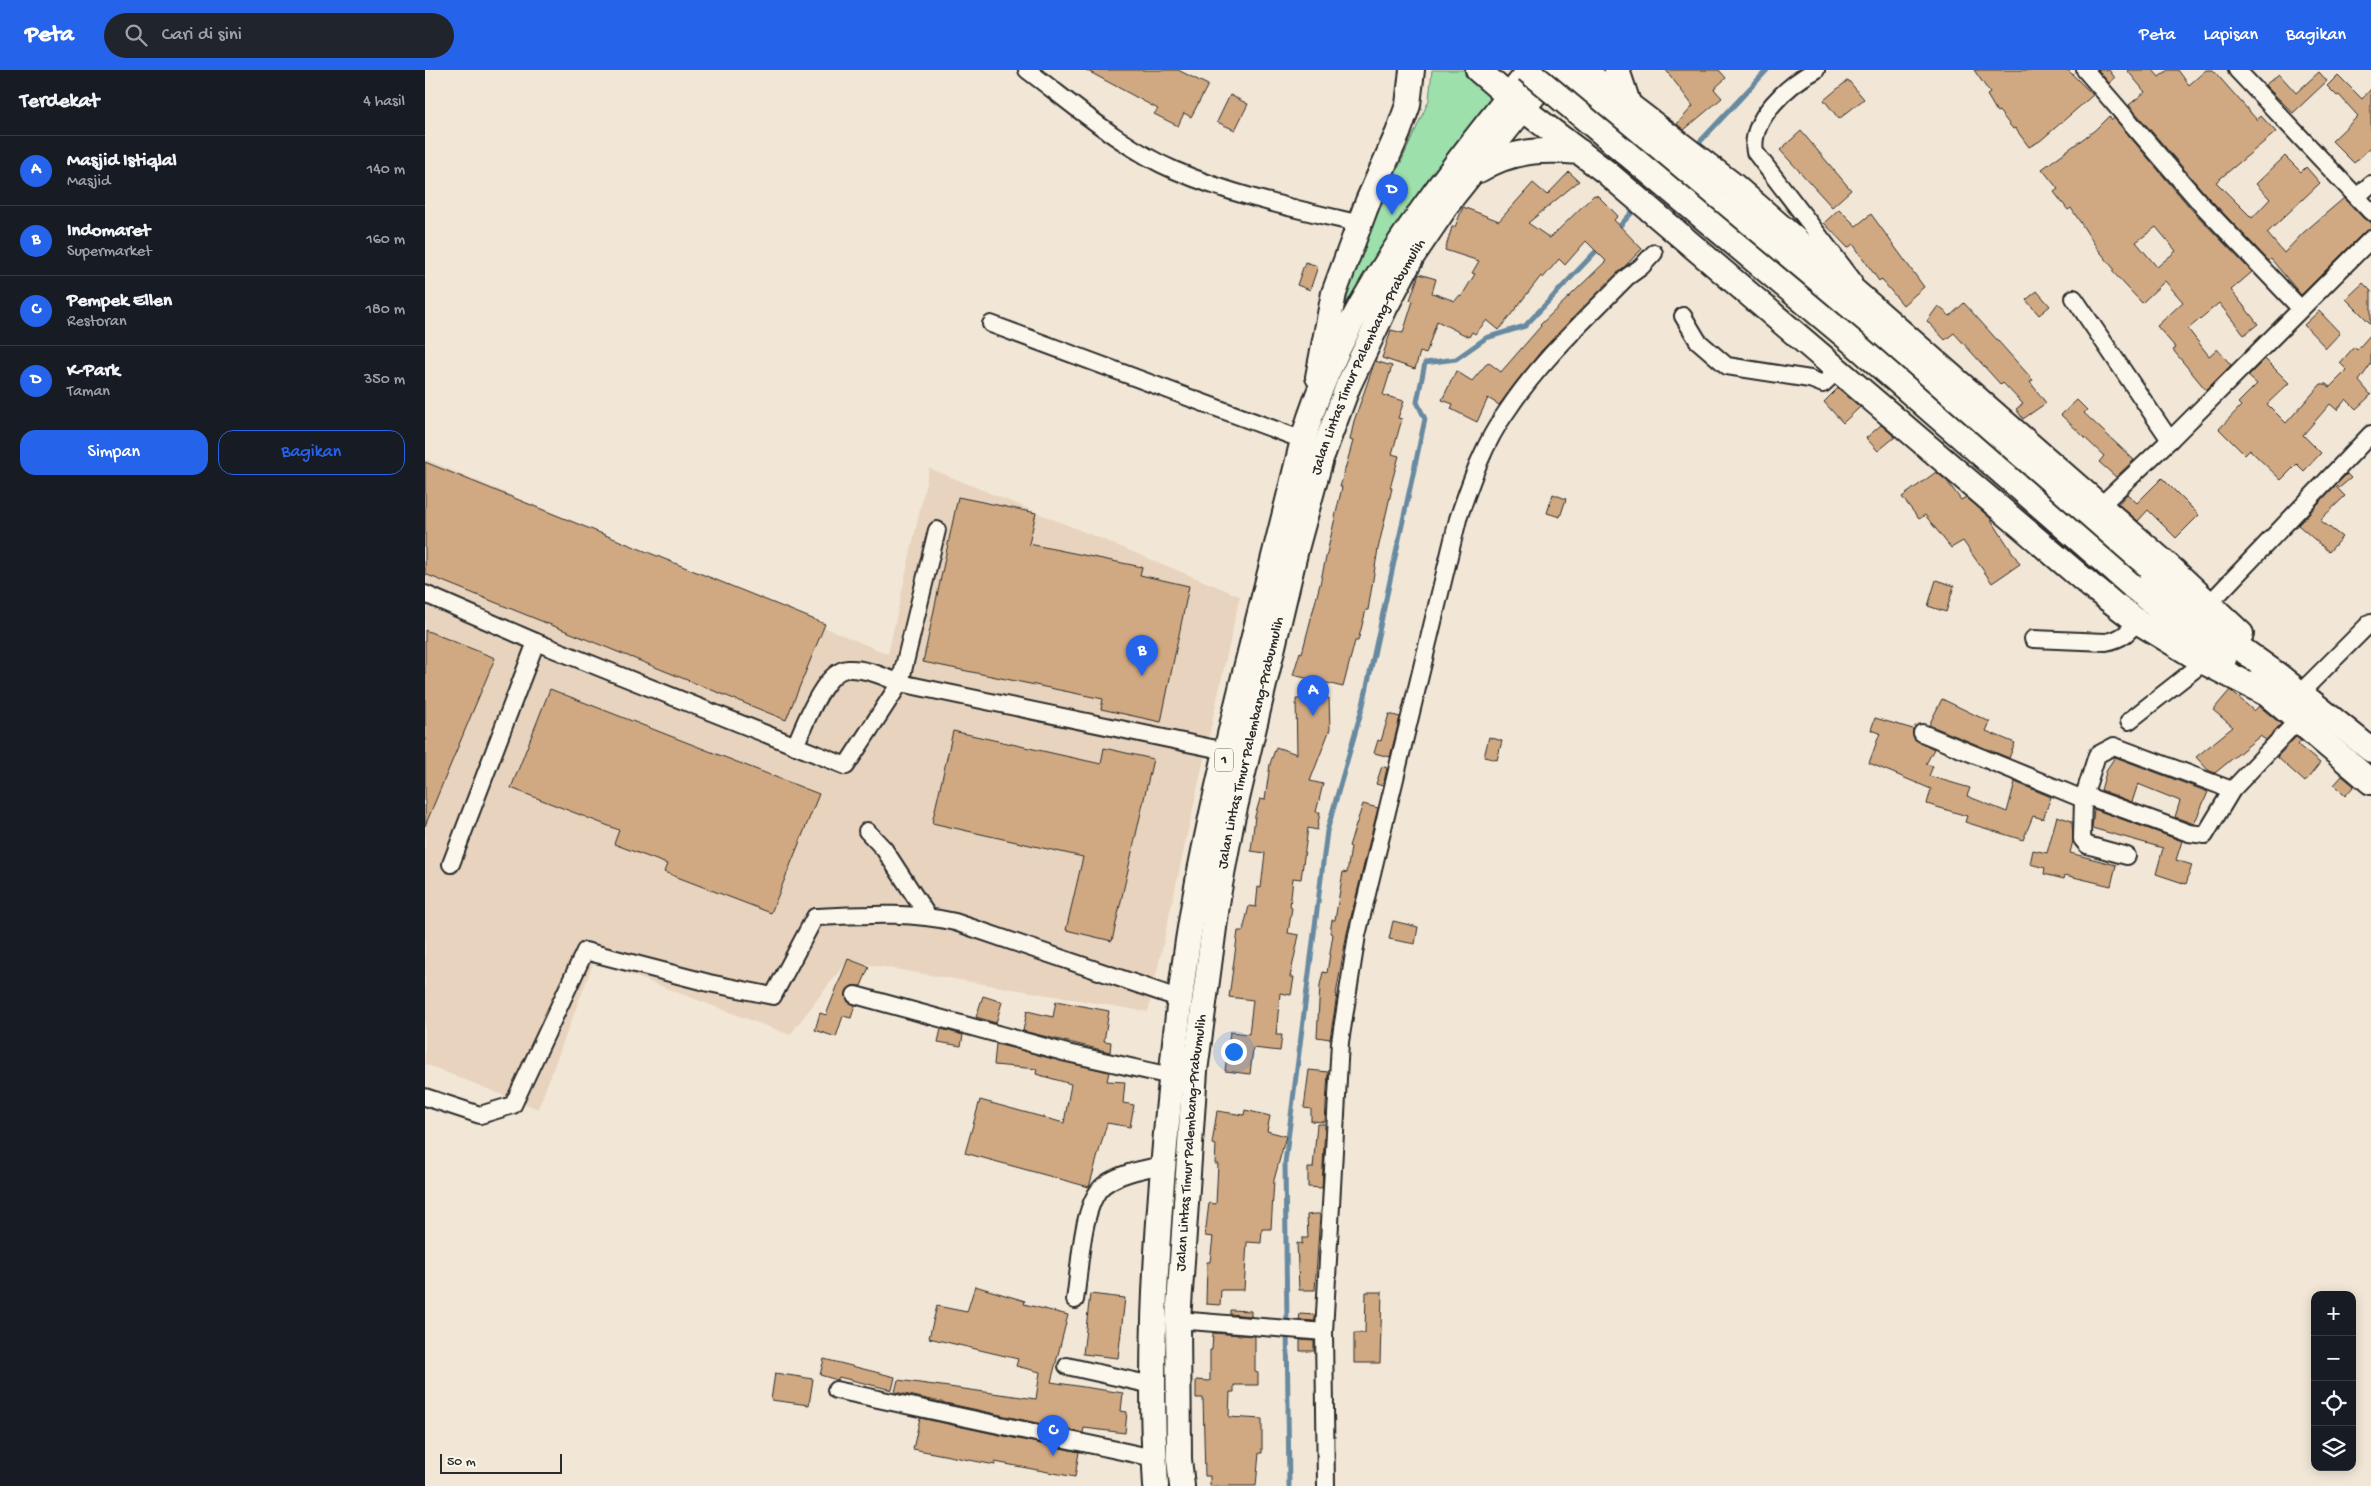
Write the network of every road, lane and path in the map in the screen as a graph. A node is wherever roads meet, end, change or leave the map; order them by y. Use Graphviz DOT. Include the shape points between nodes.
graph roads {
  1 [pos="1027,70"];
  2 [pos="1412,70"];
  3 [pos="1478,70"];
  4 [pos="1528,70"];
  5 [pos="1554,70"];
  6 [pos="1559,70"];
  7 [pos="1583,70"];
  8 [pos="1617,70"];
  9 [pos="1817,70"];
  10 [pos="2085,70"];
  11 [pos="2237,70"];
  12 [pos="1516,103"];
  13 [pos="1637,110"];
  14 [pos="1580,152"];
  15 [pos="1470,175"];
  16 [pos="2371,184"];
  17 [pos="2357,197"];
  18 [pos="2371,212"];
  19 [pos="1360,224"];
  20 [pos="2371,239"];
  21 [pos="1654,253"];
  22 [pos="2074,298"];
  23 [pos="2300,308"];
  24 [pos="1881,315"];
  25 [pos="1683,316"];
  26 [pos="991,324"];
  27 [pos="1838,370"];
  28 [pos="1312,408"];
  29 [pos="2371,434"];
  30 [pos="1303,440"];
  31 [pos="2170,440"];
  32 [pos="2099,506"];
  33 [pos="937,530"];
  34 [pos="2137,580"];
  35 [pos="425,594"];
  36 [pos="2209,604"];
  37 [pos="2137,621"];
  38 [pos="2371,622"];
  39 [pos="2033,639"];
  40 [pos="536,642"];
  41 [pos="2203,662"];
  42 [pos="900,683"];
  43 [pos="2273,685"];
  44 [pos="2300,693"];
  45 [pos="2299,719"];
  46 [pos="2129,721"];
  47 [pos="1921,732"];
  48 [pos="795,746"];
  49 [pos="2371,750"];
  50 [pos="1226,751"];
  51 [pos="2371,782"];
  52 [pos="2232,790"];
  53 [pos="2083,797"];
  54 [pos="867,831"];
  55 [pos="2127,856"];
  56 [pos="451,864"];
  57 [pos="927,915"];
  58 [pos="855,995"];
  59 [pos="1178,998"];
  60 [pos="1171,1076"];
  61 [pos="425,1097"];
  62 [pos="1163,1165"];
  63 [pos="1160,1199"];
  64 [pos="1185,1202"];
  65 [pos="1075,1300"];
  66 [pos="1178,1320"];
  67 [pos="1325,1332"];
  68 [pos="1067,1366"];
  69 [pos="1152,1384"];
  70 [pos="835,1390"];
  71 [pos="1179,1430"];
  72 [pos="1153,1431"];
  73 [pos="1154,1458"];
  74 [pos="1155,1486"];
  75 [pos="1182,1486"];
  76 [pos="1327,1486"];
  1 -- 19 [label="street" via="1126,143 1173,170 1252,198"];
  2 -- 19 [label="highway" via="1408,105"];
  3 -- 12 [label="highway"];
  4 -- 12 [label="highway, Jalan Lintas Timur Palembang-Prabumulih / 1"];
  4 -- 34 [label="highway, bridge"];
  5 -- 12 [label="highway, Jalan Lintas Timur Palembang-Prabumulih / 1"];
  6 -- 34 [label="highway" via="1871,331"];
  7 -- 13 [label="highway"];
  8 -- 13 [label="highway"];
  9 -- 24 [label="street" via="1791,87 1765,115 1753,142 1755,152"];
  10 -- 23 [label="street" via="2201,204"];
  11 -- 17 [label="street"];
  12 -- 14 [label="highway"];
  12 -- 15 [label="highway, Jalan Lintas Timur Palembang-Prabumulih / 1"];
  12 -- 28 [label="highway, Jalan Lintas Timur Palembang-Prabumulih / 1" via="1430,199 1385,265"];
  13 -- 24 [label="highway" via="1731,184"];
  14 -- 15 [label="highway" via="1529,151 1491,162"];
  14 -- 27 [label="highway"];
  15 -- 64 [label="highway, Jalan Lintas Timur Palembang-Prabumulih / 1" via="1413,255 1385,308 1348,386 1321,458 1232,820 1219,890 1195,1071"];
  16 -- 17 [label="street"];
  17 -- 18 [label="street"];
  19 -- 28 [label="highway" via="1334,293"];
  20 -- 23 [label="street"];
  21 -- 67 [label="street" via="1550,356 1506,411 1475,468 1458,518 1357,935 1340,1042"];
  22 -- 31 [label="street"];
  23 -- 31 [label="street"];
  24 -- 32 [label="highway"];
  25 -- 27 [label="street" via="1698,341 1727,366 1810,379 1823,384"];
  26 -- 30 [label="street"];
  27 -- 37 [label="highway" via="2091,586"];
  28 -- 30 [label="highway, Jalan Lintas Timur Palembang-Prabumulih / 1"];
  29 -- 36 [label="street"];
  30 -- 50 [label="highway, Jalan Lintas Timur Palembang-Prabumulih / 1"];
  31 -- 32 [label="street"];
  32 -- 36 [label="highway"];
  33 -- 42 [label="street"];
  34 -- 43 [label="highway"];
  35 -- 40 [label="street"];
  36 -- 43 [label="highway" via="2237,630"];
  37 -- 39 [label="street" via="2118,640"];
  37 -- 41 [label="highway"];
  38 -- 44 [label="street"];
  40 -- 48 [label="street"];
  40 -- 56 [label="street"];
  41 -- 43 [label="highway"];
  41 -- 46 [label="street"];
  42 -- 48 [label="street" via="863,669 846,668 835,674 818,696"];
  42 -- 48 [label="street" via="846,766"];
  42 -- 50 [label="street"];
  43 -- 44 [label="highway"];
  43 -- 45 [label="highway"];
  44 -- 49 [label="highway"];
  45 -- 51 [label="highway"];
  45 -- 52 [label="street"];
  47 -- 53 [label="street"];
  50 -- 59 [label="highway, Jalan Lintas Timur Palembang-Prabumulih / 1" via="1199,876"];
  52 -- 53 [label="street" via="2205,835 2199,836"];
  52 -- 53 [label="street" via="2114,746 2097,754"];
  53 -- 55 [label="street" via="2082,839 2087,845"];
  54 -- 57 [label="street" via="884,849"];
  57 -- 59 [label="street"];
  57 -- 61 [label="street" via="815,917 773,996 585,951 513,1105 480,1115"];
  58 -- 60 [label="street" via="1067,1053"];
  59 -- 60 [label="highway, Jalan Lintas Timur Palembang-Prabumulih / 1"];
  60 -- 62 [label="highway, Jalan Lintas Timur Palembang-Prabumulih / 1"];
  62 -- 63 [label="highway, Jalan Lintas Timur Palembang-Prabumulih / 1"];
  62 -- 65 [label="street" via="1117,1178 1104,1185 1097,1194 1088,1216"];
  63 -- 64 [label="highway"];
  63 -- 69 [label="highway, Jalan Lintas Timur Palembang-Prabumulih / 1" via="1155,1252"];
  64 -- 66 [label="highway, Jalan Lintas Timur Palembang-Prabumulih / 1"];
  66 -- 67 [label="street"];
  66 -- 71 [label="highway, Jalan Lintas Timur Palembang-Prabumulih / 1"];
  67 -- 76 [label="street"];
  68 -- 69 [label="street"];
  69 -- 72 [label="highway, Jalan Lintas Timur Palembang-Prabumulih / 1"];
  70 -- 73 [label="street"];
  71 -- 72 [label="highway"];
  71 -- 75 [label="highway, Jalan Lintas Timur Palembang-Prabumulih / 1"];
  72 -- 73 [label="highway, Jalan Lintas Timur Palembang-Prabumulih / 1"];
  73 -- 74 [label="highway, Jalan Lintas Timur Palembang-Prabumulih / 1"];
}
